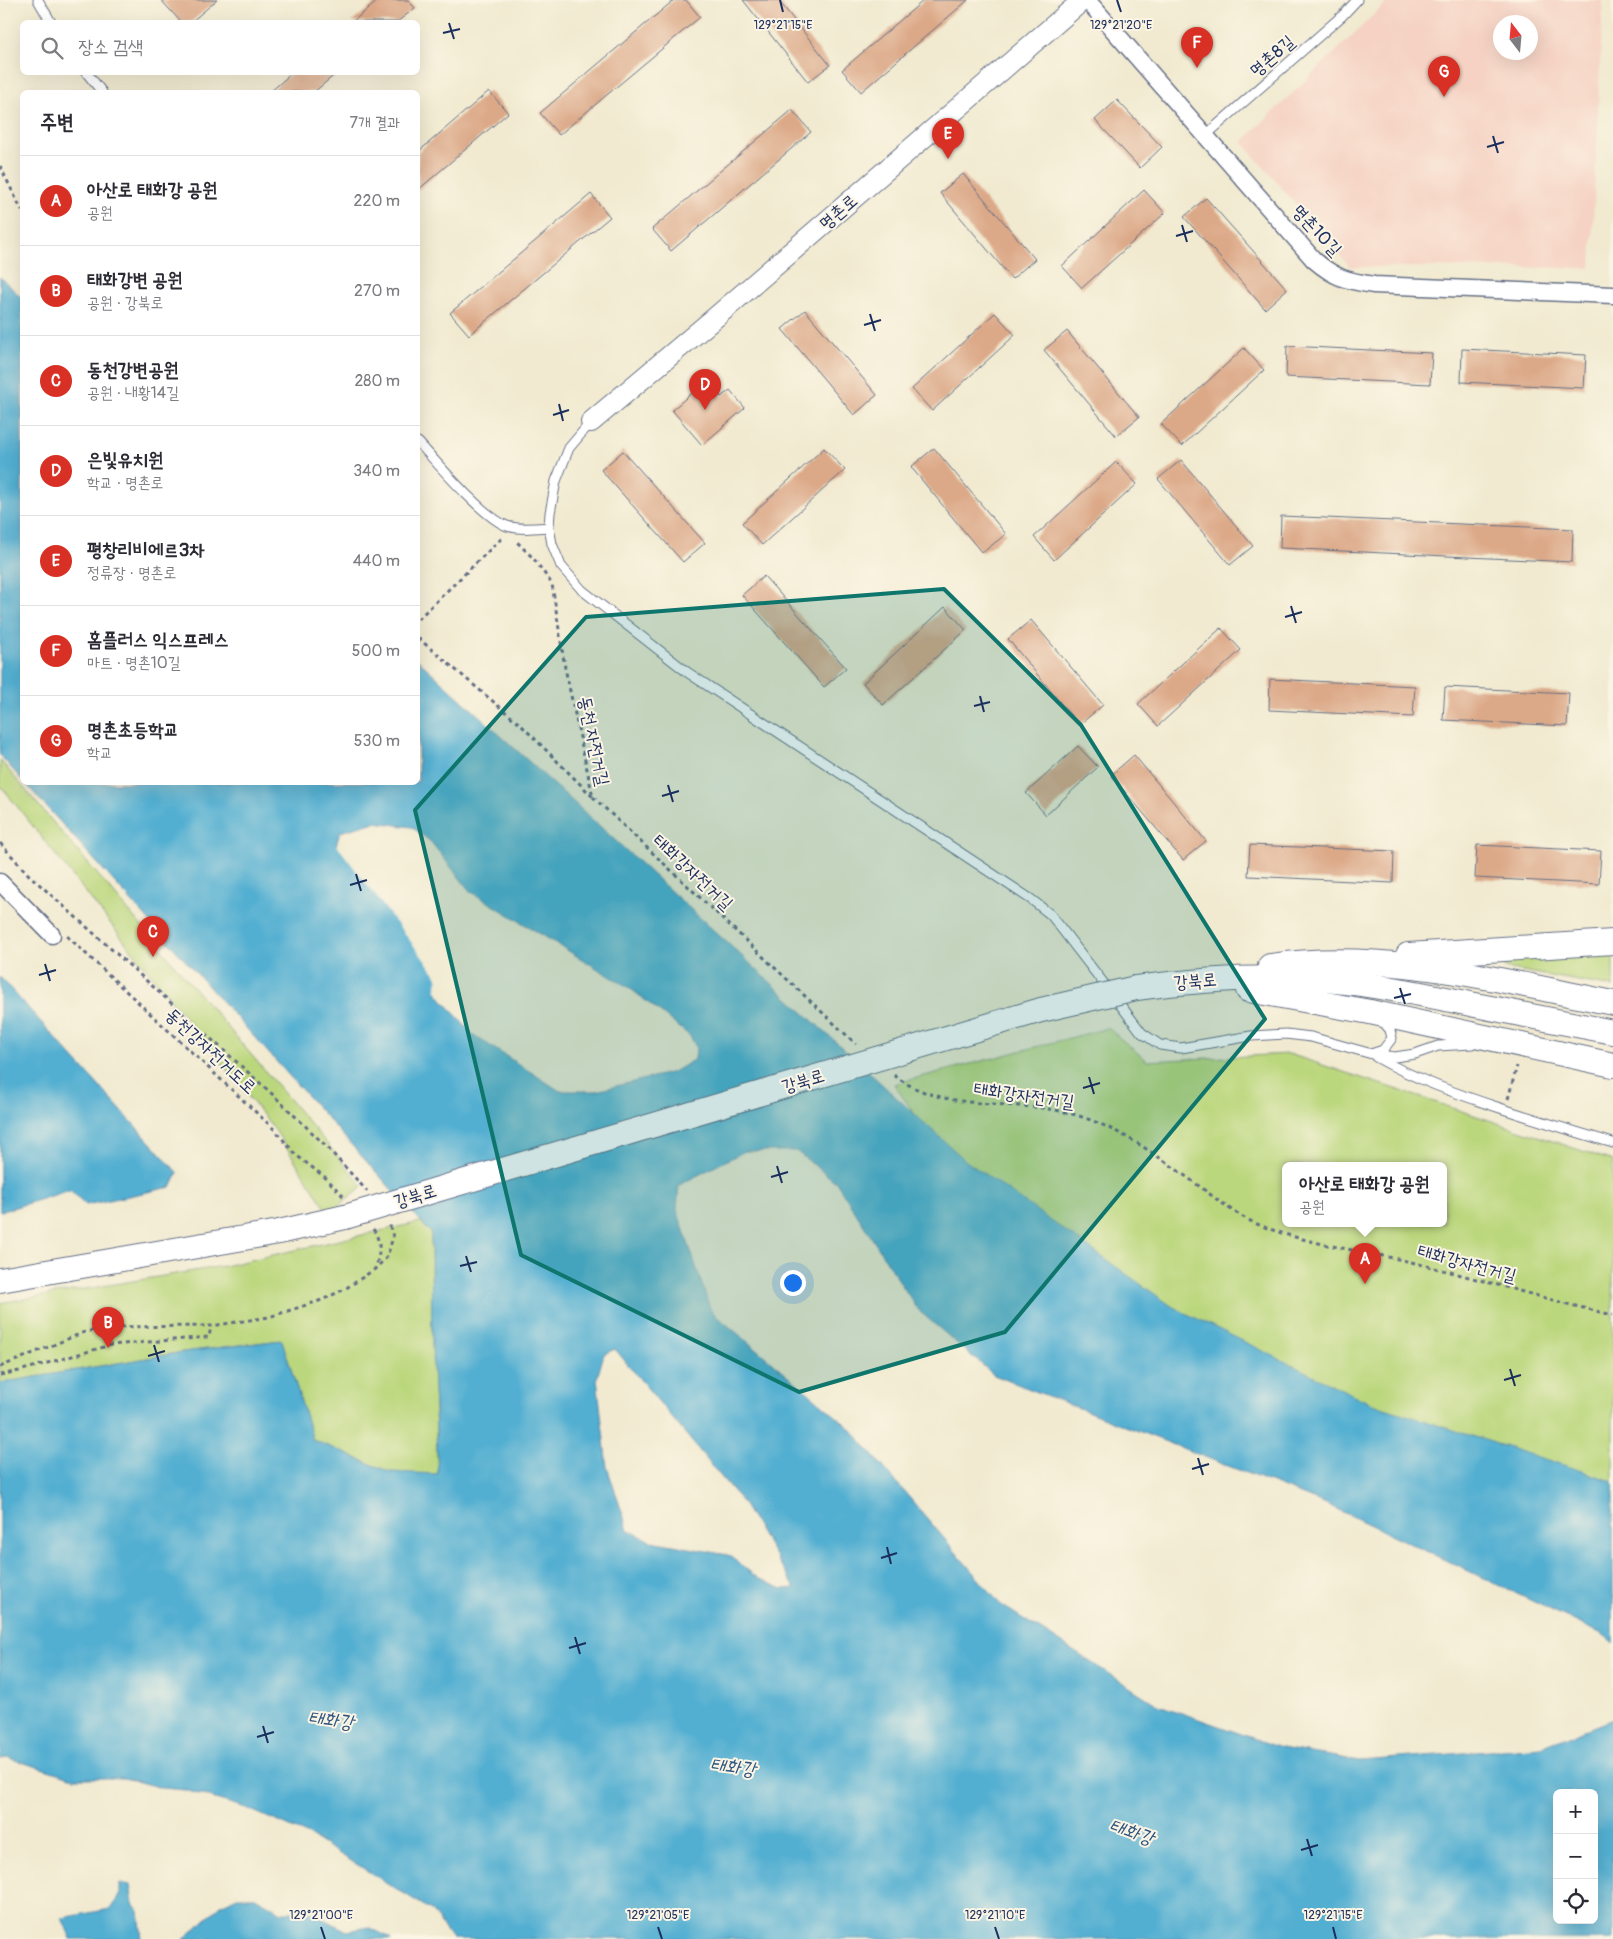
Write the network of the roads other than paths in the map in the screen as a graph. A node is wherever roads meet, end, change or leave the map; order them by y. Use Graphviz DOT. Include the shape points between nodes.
graph roads {
  1 [pos="38,0"];
  2 [pos="1083,0"];
  3 [pos="1088,0"];
  4 [pos="1358,0"];
  5 [pos="51,20"];
  6 [pos="88,75"];
  7 [pos="100,90"];
  8 [pos="1206,136"];
  9 [pos="1613,295"];
  10 [pos="591,422"];
  11 [pos="420,444"];
  12 [pos="549,527"];
  13 [pos="0,882"];
  14 [pos="58,934"];
  15 [pos="1613,942"];
  16 [pos="1345,960"];
  17 [pos="1174,982"];
  18 [pos="1613,1003"];
  19 [pos="1370,1012"];
  20 [pos="1613,1032"];
  21 [pos="1520,1045"];
  22 [pos="1372,1054"];
  23 [pos="1613,1065"];
  24 [pos="1613,1143"];
  25 [pos="0,1280"];
  1 -- 5 [label="lane"];
  2 -- 10 [label="street, 명촌로"];
  3 -- 8 [label="street, 명촌10길"];
  4 -- 8 [label="lane, 명촌8길"];
  6 -- 7 [label="lane"];
  8 -- 9 [label="street, 명촌10길" via="1314,260 1329,273 1348,281 1374,286"];
  10 -- 12 [label="lane" via="569,448 559,473"];
  11 -- 12 [label="lane" via="488,515 507,529"];
  12 -- 22 [label="lane" via="561,566 582,590 687,672 1051,915 1142,1033 1160,1045 1181,1048 1251,1036 1286,1034 1311,1037"];
  13 -- 14 [label="street"];
  15 -- 16 [label="main road"];
  16 -- 17 [label="main road" via="1280,964"];
  16 -- 18 [label="main road" via="1413,965"];
  17 -- 19 [label="main road" via="1271,994"];
  17 -- 20 [label="main road, 강북로" via="1269,978 1336,981 1391,988"];
  17 -- 25 [label="main road, 강북로, bridge" via="1041,1010 345,1207 279,1232"];
  19 -- 21 [label="main road"];
  19 -- 22 [label="lane" via="1386,1024 1392,1038 1383,1050"];
  21 -- 22 [label="lane" via="1458,1044 1395,1057"];
  21 -- 23 [label="main road"];
  22 -- 24 [label="lane" via="1435,1086"];
}
